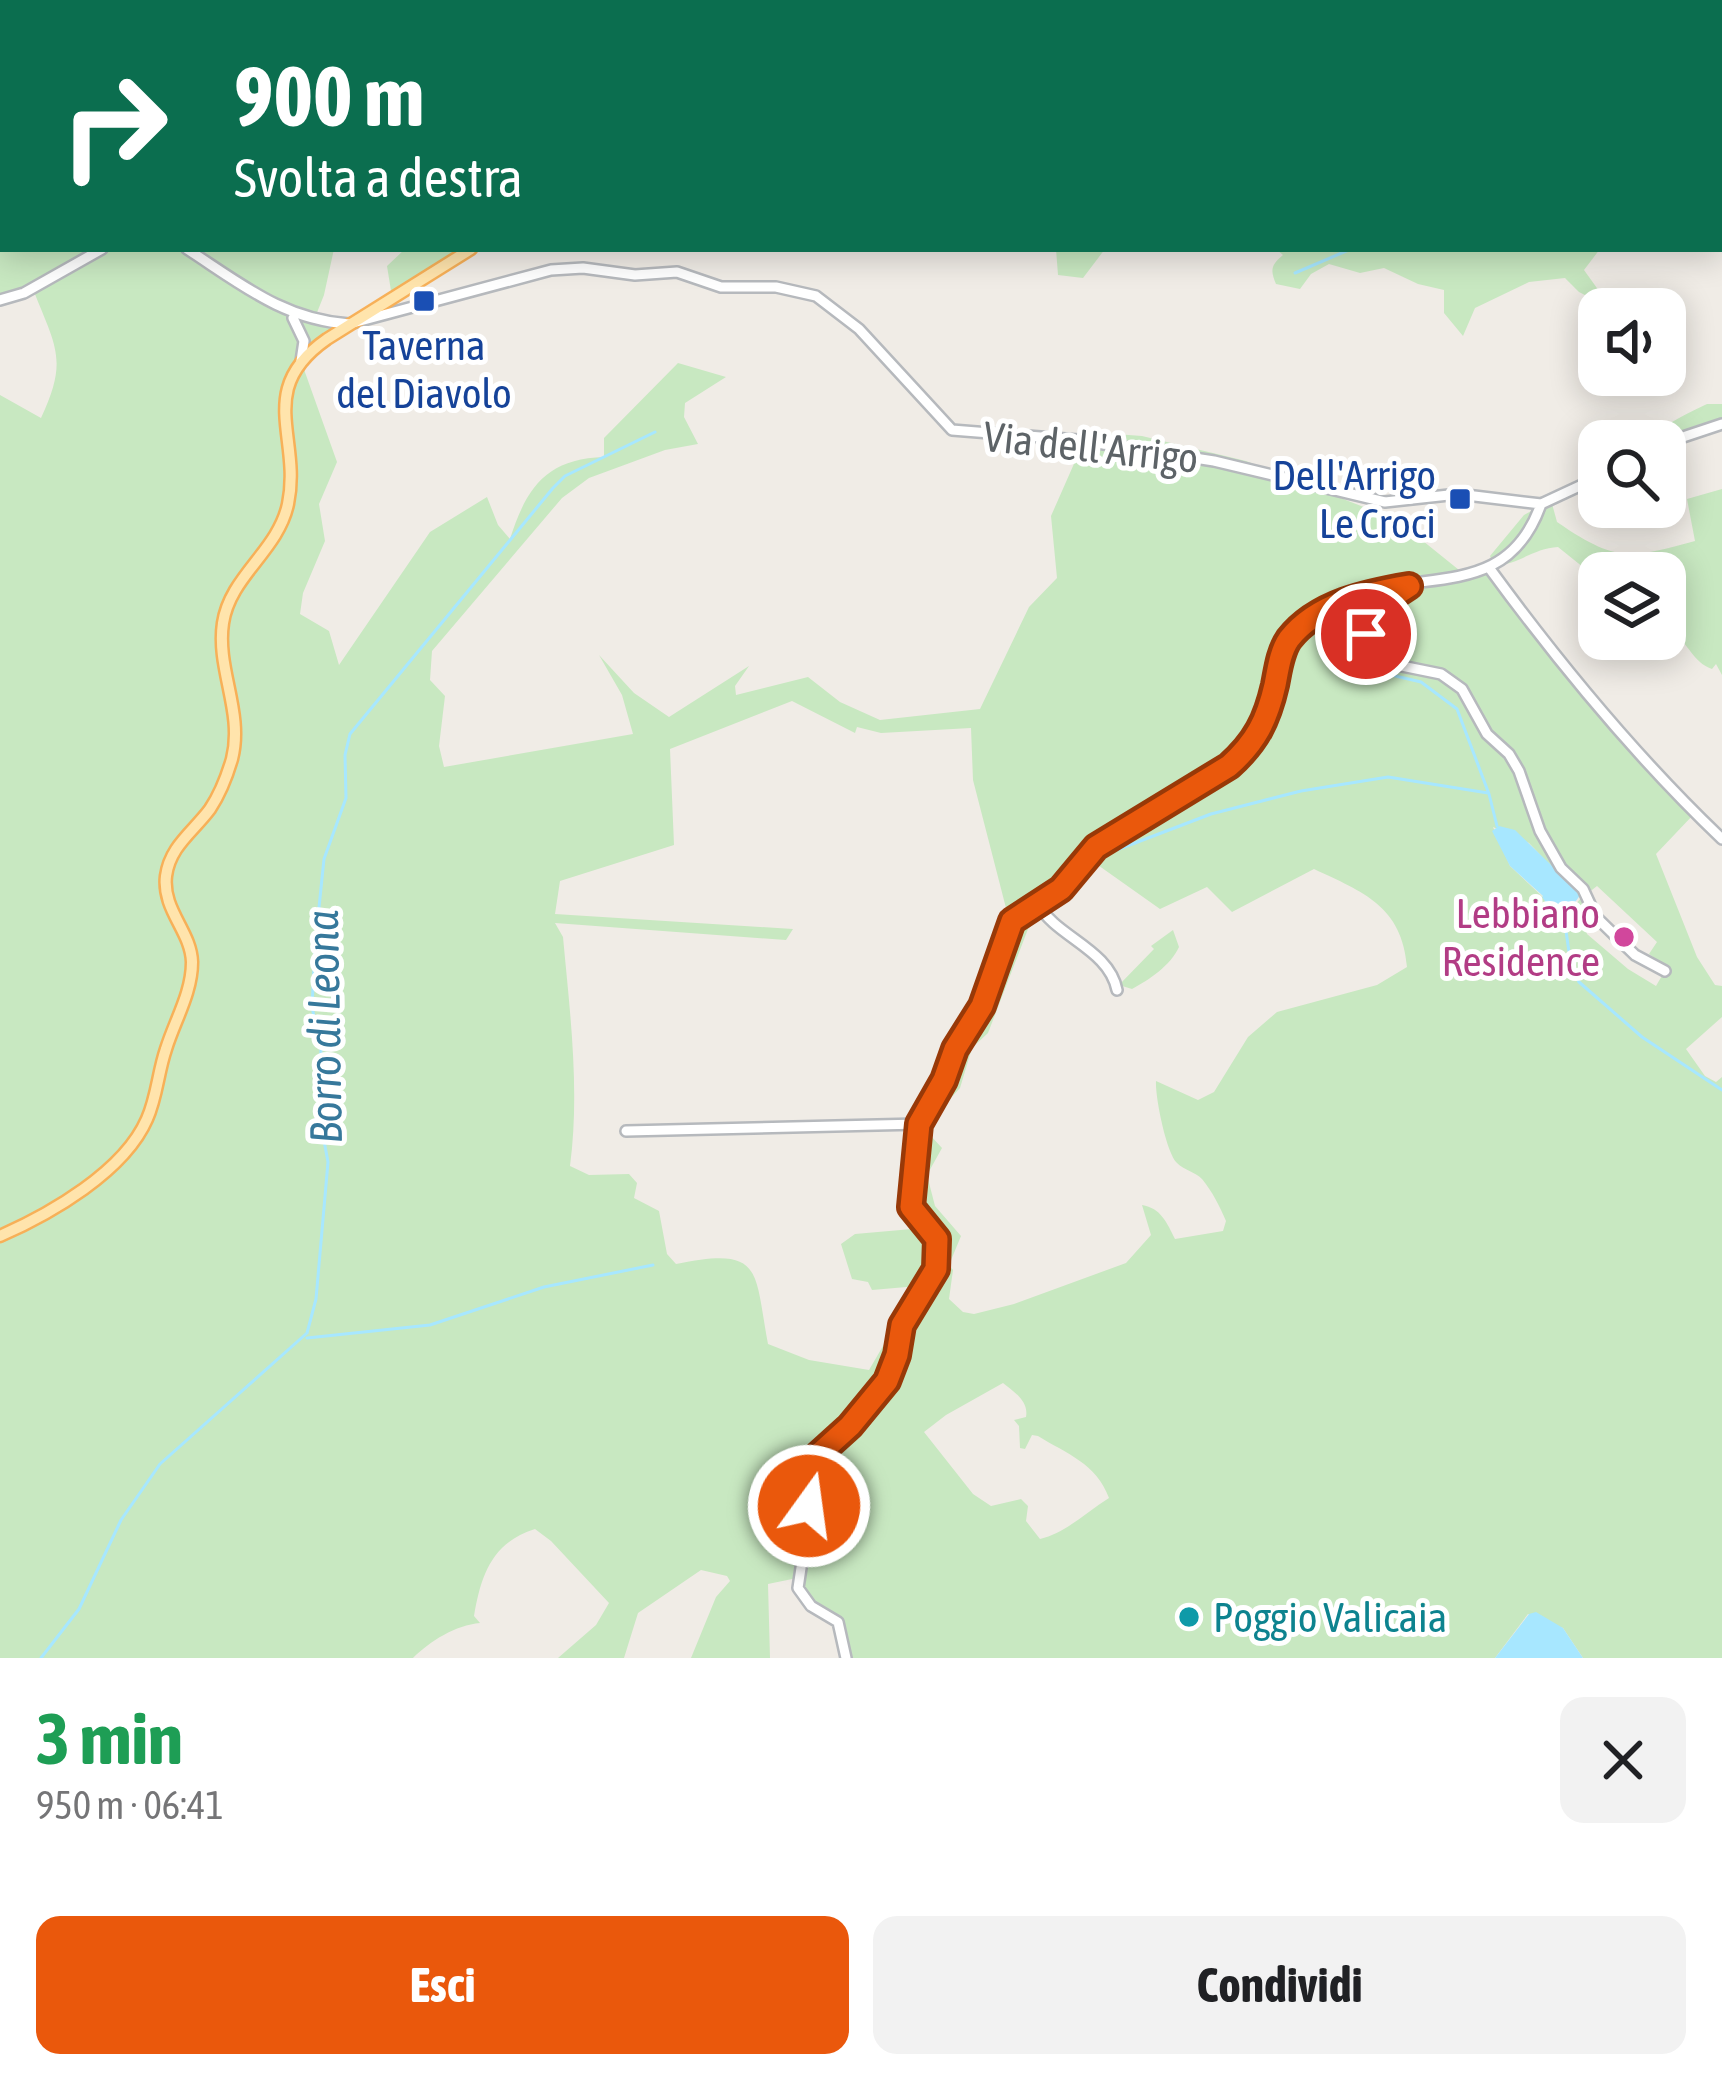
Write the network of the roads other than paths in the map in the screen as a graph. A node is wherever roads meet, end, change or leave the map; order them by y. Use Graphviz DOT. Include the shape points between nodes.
graph roads {
  1 [pos="97,252"];
  2 [pos="192,252"];
  3 [pos="466,252"];
  4 [pos="0,300"];
  5 [pos="285,310"];
  6 [pos="349,324"];
  7 [pos="301,361"];
  8 [pos="1722,424"];
  9 [pos="1686,436"];
  10 [pos="1578,487"];
  11 [pos="1541,504"];
  12 [pos="1490,569"];
  13 [pos="1409,586"];
  14 [pos="1722,839"];
  15 [pos="1038,904"];
  16 [pos="1665,971"];
  17 [pos="1117,989"];
  18 [pos="919,1124"];
  19 [pos="626,1131"];
  20 [pos="0,1236"];
  21 [pos="846,1658"];
  1 -- 4 [label="street"];
  2 -- 5 [label="street"];
  3 -- 6 [label="main road"];
  5 -- 6 [label="street"];
  5 -- 7 [label="street" via="301,328"];
  6 -- 7 [label="main road"];
  6 -- 11 [label="street, Via dell'Arrigo" via="551,270 662,271 722,286 776,287 833,307 952,430 1214,461 1384,502 1458,494"];
  7 -- 20 [label="main road" via="283,406 288,504 222,627 235,707 233,755 211,808 166,874 192,968 152,1106 137,1138 85,1188"];
  8 -- 9 [label="street"];
  10 -- 11 [label="street"];
  11 -- 12 [label="street" via="1524,540"];
  12 -- 13 [label="street"];
  12 -- 14 [label="street" via="1598,712"];
  13 -- 15 [label="street" via="1339,603 1289,639 1248,749 1096,847"];
  13 -- 16 [label="street" via="1371,611 1369,644 1382,662 1441,674 1462,689 1519,771 1561,868 1635,955"];
  15 -- 17 [label="street"];
  15 -- 18 [label="street" via="1012,921 982,1006"];
  18 -- 19 [label="street"];
  18 -- 21 [label="street" via="911,1207 937,1239 936,1269 902,1325 887,1381 818,1455 798,1573 803,1599 838,1622"];
}
